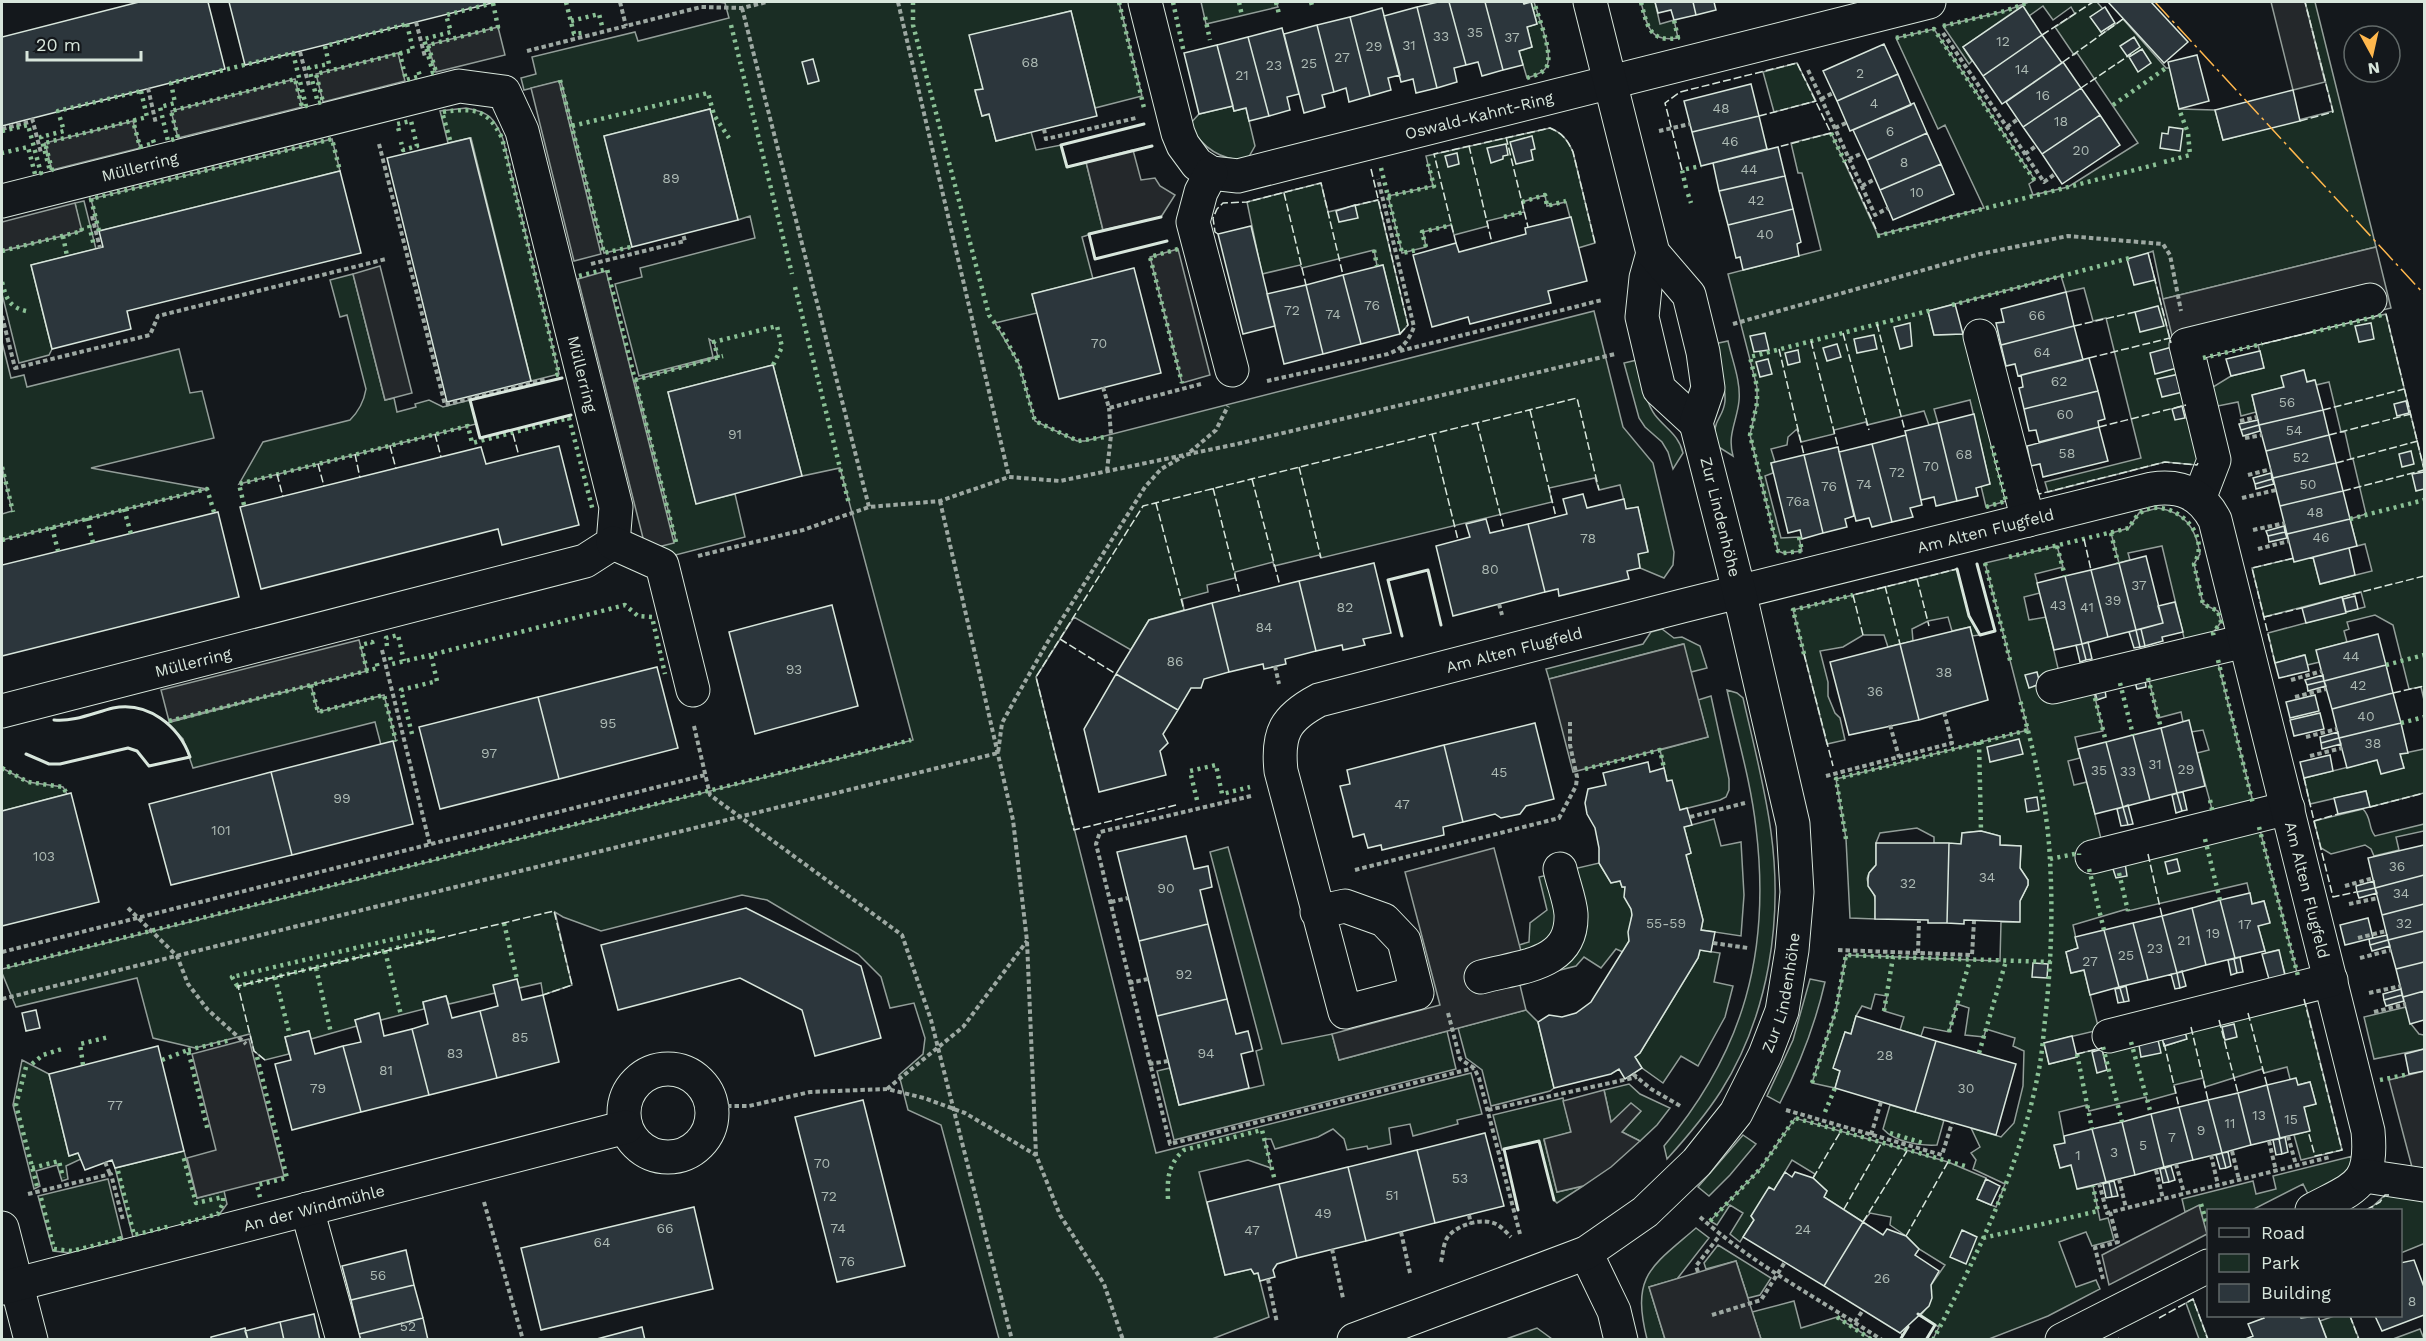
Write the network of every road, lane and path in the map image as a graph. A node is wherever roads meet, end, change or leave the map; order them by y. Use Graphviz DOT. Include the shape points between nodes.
graph roads {
  1 [pos="620,2"];
  2 [pos="767,2"];
  3 [pos="898,2"];
  4 [pos="1145,2"];
  5 [pos="1590,2"];
  6 [pos="742,8"];
  7 [pos="1936,16"];
  8 [pos="627,26"];
  9 [pos="527,51"];
  10 [pos="1806,67"];
  11 [pos="1977,68"];
  12 [pos="1971,73"];
  13 [pos="1611,81"];
  14 [pos="1833,93"];
  15 [pos="1994,93"];
  16 [pos="1988,98"];
  17 [pos="1821,99"];
  18 [pos="370,109"];
  19 [pos="1141,117"];
  20 [pos="2018,119"];
  21 [pos="33,121"];
  22 [pos="1846,123"];
  23 [pos="1690,124"];
  24 [pos="2007,127"];
  25 [pos="1835,128"];
  26 [pos="2,129"];
  27 [pos="1044,129"];
  28 [pos="1659,131"];
  29 [pos="2036,146"];
  30 [pos="1863,153"];
  31 [pos="2025,154"];
  32 [pos="1849,159"];
  33 [pos="1211,173"];
  34 [pos="1377,174"];
  35 [pos="2055,174"];
  36 [pos="1875,179"];
  37 [pos="1862,186"];
  38 [pos="2,201"];
  39 [pos="1888,208"];
  40 [pos="94,224"];
  41 [pos="683,234"];
  42 [pos="100,248"];
  43 [pos="1653,253"];
  44 [pos="386,259"];
  45 [pos="586,265"];
  46 [pos="1602,300"];
  47 [pos="2370,300"];
  48 [pos="2,316"];
  49 [pos="1980,336"];
  50 [pos="1388,354"];
  51 [pos="582,370"];
  52 [pos="1232,370"];
  53 [pos="1103,387"];
  54 [pos="1109,408"];
  55 [pos="1696,423"];
  56 [pos="1107,471"];
  57 [pos="2276,490"];
  58 [pos="2199,499"];
  59 [pos="2238,499"];
  60 [pos="940,501"];
  61 [pos="869,507"];
  62 [pos="2028,520"];
  63 [pos="2284,523"];
  64 [pos="2247,531"];
  65 [pos="2289,541"];
  66 [pos="614,543"];
  67 [pos="2252,550"];
  68 [pos="662,566"];
  69 [pos="1739,591"];
  70 [pos="373,616"];
  71 [pos="2245,641"];
  72 [pos="2322,672"];
  73 [pos="2280,682"];
  74 [pos="2053,687"];
  75 [pos="693,690"];
  76 [pos="2326,690"];
  77 [pos="2289,698"];
  78 [pos="2,711"];
  79 [pos="1944,712"];
  80 [pos="1570,722"];
  81 [pos="1890,725"];
  82 [pos="2337,729"];
  83 [pos="2299,739"];
  84 [pos="2342,748"];
  85 [pos="998,753"];
  86 [pos="1899,757"];
  87 [pos="2303,757"];
  88 [pos="705,775"];
  89 [pos="1826,776"];
  90 [pos="1261,794"];
  91 [pos="1745,803"];
  92 [pos="2288,808"];
  93 [pos="1722,809"];
  94 [pos="1724,816"];
  95 [pos="1690,817"];
  96 [pos="740,818"];
  97 [pos="430,845"];
  98 [pos="2092,857"];
  99 [pos="1560,868"];
  100 [pos="1349,872"];
  101 [pos="2373,878"];
  102 [pos="2342,886"];
  103 [pos="2378,897"];
  104 [pos="1128,898"];
  105 [pos="1111,902"];
  106 [pos="2343,906"];
  107 [pos="128,908"];
  108 [pos="1317,912"];
  109 [pos="138,918"];
  110 [pos="1919,920"];
  111 [pos="1974,921"];
  112 [pos="2386,931"];
  113 [pos="2349,940"];
  114 [pos="1027,941"];
  115 [pos="1713,943"];
  116 [pos="1748,948"];
  117 [pos="1838,950"];
  118 [pos="2391,950"];
  119 [pos="2,952"];
  120 [pos="1918,953"];
  121 [pos="177,956"];
  122 [pos="2342,970"];
  123 [pos="1481,977"];
  124 [pos="1148,979"];
  125 [pos="1129,983"];
  126 [pos="2401,986"];
  127 [pos="2363,995"];
  128 [pos="2,999"];
  129 [pos="2406,1004"];
  130 [pos="1447,1007"];
  131 [pos="2367,1014"];
  132 [pos="2109,1036"];
  133 [pos="246,1044"];
  134 [pos="938,1049"];
  135 [pos="1168,1060"];
  136 [pos="1149,1064"];
  137 [pos="1474,1068"];
  138 [pos="887,1089"];
  139 [pos="1881,1102"];
  140 [pos="712,1106"];
  141 [pos="1682,1107"];
  142 [pos="953,1109"];
  143 [pos="1488,1110"];
  144 [pos="1786,1110"];
  145 [pos="1952,1123"];
  146 [pos="626,1127"];
  147 [pos="1870,1135"];
  148 [pos="2288,1136"];
  149 [pos="2268,1141"];
  150 [pos="2232,1150"];
  151 [pos="1036,1155"];
  152 [pos="2211,1155"];
  153 [pos="2335,1156"];
  154 [pos="105,1162"];
  155 [pos="2176,1164"];
  156 [pos="2296,1165"];
  157 [pos="474,1168"];
  158 [pos="2156,1170"];
  159 [pos="2276,1171"];
  160 [pos="110,1174"];
  161 [pos="2365,1176"];
  162 [pos="2119,1179"];
  163 [pos="2239,1180"];
  164 [pos="2099,1183"];
  165 [pos="2218,1185"];
  166 [pos="2424,1185"];
  167 [pos="2184,1193"];
  168 [pos="28,1194"];
  169 [pos="2163,1199"];
  170 [pos="2126,1208"];
  171 [pos="308,1209"];
  172 [pos="2314,1209"];
  173 [pos="2110,1212"];
  174 [pos="1469,1215"];
  175 [pos="1700,1217"];
  176 [pos="1471,1224"];
  177 [pos="2,1228"];
  178 [pos="1401,1232"];
  179 [pos="1520,1234"];
  180 [pos="1720,1235"];
  181 [pos="1511,1237"];
  182 [pos="1332,1250"];
  183 [pos="1586,1253"];
  184 [pos="131,1254"];
  185 [pos="1441,1262"];
  186 [pos="1785,1262"];
  187 [pos="2207,1267"];
  188 [pos="1698,1272"];
  189 [pos="1410,1273"];
  190 [pos="1778,1274"];
  191 [pos="1268,1279"];
  192 [pos="2104,1283"];
  193 [pos="9,1285"];
  194 [pos="1344,1298"];
  195 [pos="1863,1310"];
  196 [pos="1712,1315"];
  197 [pos="1856,1322"];
  198 [pos="1277,1323"];
  199 [pos="30,1340"];
  200 [pos="343,1340"];
  201 [pos="524,1340"];
  202 [pos="1012,1340"];
  203 [pos="1123,1340"];
  204 [pos="1354,1340"];
  205 [pos="1621,1340"];
  206 [pos="1882,1340"];
  207 [pos="2062,1340"];
  1 -- 8 [label="path"];
  2 -- 6 [label="path"];
  3 -- 60 [label="path" via="1009,477"];
  4 -- 33 [label="street" via="1178,133 1190,156"];
  5 -- 13 [label="street"];
  6 -- 8 [label="path" via="701,7"];
  6 -- 61 [label="path"];
  7 -- 12 [label="path"];
  7 -- 13 [label="street, Oswald-Kahnt-Ring"];
  8 -- 9 [label="path"];
  10 -- 17 [label="path"];
  11 -- 12 [label="path"];
  12 -- 16 [label="path"];
  13 -- 33 [label="street, Oswald-Kahnt-Ring" via="1238,176"];
  13 -- 43 [label="street"];
  14 -- 17 [label="path"];
  15 -- 16 [label="path"];
  16 -- 24 [label="path"];
  17 -- 25 [label="path"];
  18 -- 38 [label="street, Müllerring"];
  18 -- 51 [label="street, Müllerring" via="459,86 504,92 522,131"];
  18 -- 51 [label="path" via="445,405"];
  19 -- 27 [label="path" via="1046,140"];
  20 -- 24 [label="path"];
  21 -- 26 [label="path"];
  22 -- 25 [label="path"];
  23 -- 28 [label="path"];
  24 -- 31 [label="path"];
  25 -- 32 [label="path"];
  29 -- 31 [label="path"];
  30 -- 32 [label="path"];
  31 -- 35 [label="path" via="2044,182"];
  32 -- 37 [label="path"];
  33 -- 52 [label="street" via="1193,222"];
  34 -- 50 [label="path" via="1414,327 1409,341"];
  36 -- 37 [label="path"];
  37 -- 39 [label="path" via="1875,214"];
  40 -- 42 [label="path"];
  41 -- 45 [label="path" via="685,241"];
  43 -- 55 [label="street" via="1689,295 1708,388"];
  43 -- 55 [label="street" via="1642,317 1659,389"];
  44 -- 48 [label="path" via="158,316 150,335 15,368"];
  46 -- 50 [label="path"];
  47 -- 58 [label="street" via="2186,345 2214,460"];
  49 -- 62 [label="street"];
  50 -- 52 [label="path" via="1245,385"];
  51 -- 66 [label="street, Müllerring" via="616,507"];
  52 -- 54 [label="path" via="1211,382"];
  52 -- 85 [label="path" via="1231,396 1216,430 1161,469 1145,487 1018,693 1002,723"];
  53 -- 54 [label="path"];
  54 -- 56 [label="path"];
  55 -- 69 [label="street, Zur Lindenhöhe"];
  57 -- 59 [label="path"];
  58 -- 62 [label="street, Am Alten Flugfeld" via="2169,487"];
  58 -- 71 [label="street, Am Alten Flugfeld" via="2215,520"];
  60 -- 61 [label="path"];
  60 -- 85 [label="path"];
  61 -- 68 [label="path" via="803,530"];
  62 -- 69 [label="street, Am Alten Flugfeld"];
  63 -- 64 [label="path"];
  65 -- 67 [label="path"];
  66 -- 68 [label="street"];
  66 -- 70 [label="street, Müllerring" via="585,561"];
  68 -- 75 [label="street"];
  69 -- 108 [label="street, Am Alten Flugfeld" via="1318,700 1298,711 1284,729 1278,747"];
  69 -- 183 [label="street, Zur Lindenhöhe" via="1792,824 1797,892 1782,1011 1736,1113 1703,1154 1645,1212"];
  70 -- 78 [label="street, Müllerring"];
  70 -- 97 [label="path"];
  71 -- 74 [label="street"];
  71 -- 92 [label="street, Am Alten Flugfeld"];
  72 -- 73 [label="path"];
  75 -- 88 [label="path" via="688,698"];
  76 -- 77 [label="path"];
  79 -- 86 [label="path" via="1952,743"];
  80 -- 100 [label="path" via="1576,786 1559,818"];
  81 -- 86 [label="path"];
  82 -- 83 [label="path"];
  84 -- 87 [label="path"];
  85 -- 96 [label="path"];
  85 -- 114 [label="path" via="1013,820"];
  86 -- 89 [label="path"];
  88 -- 96 [label="path" via="710,795"];
  88 -- 97 [label="path"];
  90 -- 105 [label="path" via="1100,832 1096,844"];
  91 -- 93 [label="path"];
  92 -- 98 [label="street"];
  92 -- 122 [label="street, Am Alten Flugfeld"];
  93 -- 94 [label="path"];
  93 -- 95 [label="path"];
  96 -- 121 [label="path"];
  96 -- 134 [label="path" via="902,935"];
  97 -- 109 [label="path"];
  99 -- 123 [label="street" via="1571,912 1566,944 1556,955"];
  101 -- 102 [label="path"];
  103 -- 106 [label="path"];
  104 -- 105 [label="path"];
  105 -- 125 [label="path"];
  107 -- 109 [label="path"];
  109 -- 119 [label="path"];
  109 -- 121 [label="path"];
  110 -- 120 [label="path"];
  111 -- 120 [label="path" via="1972,955"];
  112 -- 113 [label="path"];
  114 -- 134 [label="path" via="963,1027"];
  114 -- 151 [label="path"];
  115 -- 116 [label="path"];
  117 -- 120 [label="path"];
  118 -- 122 [label="path"];
  121 -- 128 [label="path"];
  121 -- 133 [label="path" via="188,984 201,1001"];
  122 -- 132 [label="street"];
  122 -- 161 [label="street, Am Alten Flugfeld" via="2368,1131"];
  124 -- 125 [label="path"];
  125 -- 136 [label="path"];
  126 -- 127 [label="path"];
  129 -- 131 [label="path"];
  130 -- 137 [label="path" via="1460,1059"];
  134 -- 138 [label="path"];
  134 -- 142 [label="path"];
  135 -- 136 [label="path"];
  136 -- 137 [label="path" via="1170,1144"];
  137 -- 143 [label="path"];
  138 -- 140 [label="path" via="810,1092 749,1106"];
  138 -- 142 [label="path"];
  139 -- 147 [label="path"];
  140 -- 146 [label="street" via="707,1134 686,1153 672,1157 644,1150"];
  140 -- 146 [label="street" via="699,1080 672,1068 658,1069 633,1085 626,1098"];
  141 -- 143 [label="path" via="1635,1076"];
  142 -- 151 [label="path"];
  142 -- 202 [label="path"];
  143 -- 179 [label="path"];
  144 -- 147 [label="path"];
  145 -- 147 [label="path" via="1942,1155"];
  146 -- 157 [label="street, An der Windmühle"];
  148 -- 156 [label="path"];
  149 -- 159 [label="path"];
  150 -- 163 [label="path"];
  151 -- 203 [label="path" via="1060,1215 1104,1284"];
  152 -- 165 [label="path"];
  153 -- 156 [label="path"];
  154 -- 160 [label="path"];
  155 -- 167 [label="path"];
  156 -- 159 [label="path"];
  157 -- 171 [label="street, An der Windmühle"];
  157 -- 201 [label="path"];
  158 -- 169 [label="path"];
  159 -- 163 [label="path"];
  160 -- 168 [label="path"];
  160 -- 184 [label="path"];
  161 -- 166 [label="street"];
  161 -- 172 [label="street" via="2353,1189"];
  162 -- 170 [label="path"];
  163 -- 165 [label="path"];
  164 -- 173 [label="path" via="2106,1213"];
  165 -- 167 [label="path"];
  167 -- 169 [label="path"];
  169 -- 170 [label="path"];
  170 -- 173 [label="path"];
  171 -- 184 [label="street, An der Windmühle"];
  171 -- 200 [label="street"];
  173 -- 192 [label="path" via="2118,1242 2096,1248"];
  174 -- 176 [label="path"];
  175 -- 180 [label="path"];
  176 -- 181 [label="path" via="1487,1221"];
  176 -- 185 [label="path" via="1448,1237"];
  177 -- 193 [label="street"];
  178 -- 189 [label="path"];
  180 -- 188 [label="path" via="1696,1266"];
  180 -- 190 [label="path"];
  182 -- 194 [label="path"];
  183 -- 204 [label="street, Zur Lindenhöhe"];
  183 -- 205 [label="street" via="1614,1311"];
  184 -- 193 [label="street, An der Windmühle"];
  186 -- 190 [label="path"];
  187 -- 207 [label="street"];
  190 -- 196 [label="path" via="1761,1300"];
  190 -- 197 [label="path"];
  191 -- 198 [label="path"];
  193 -- 199 [label="street"];
  195 -- 197 [label="path"];
  197 -- 206 [label="path"];
}
